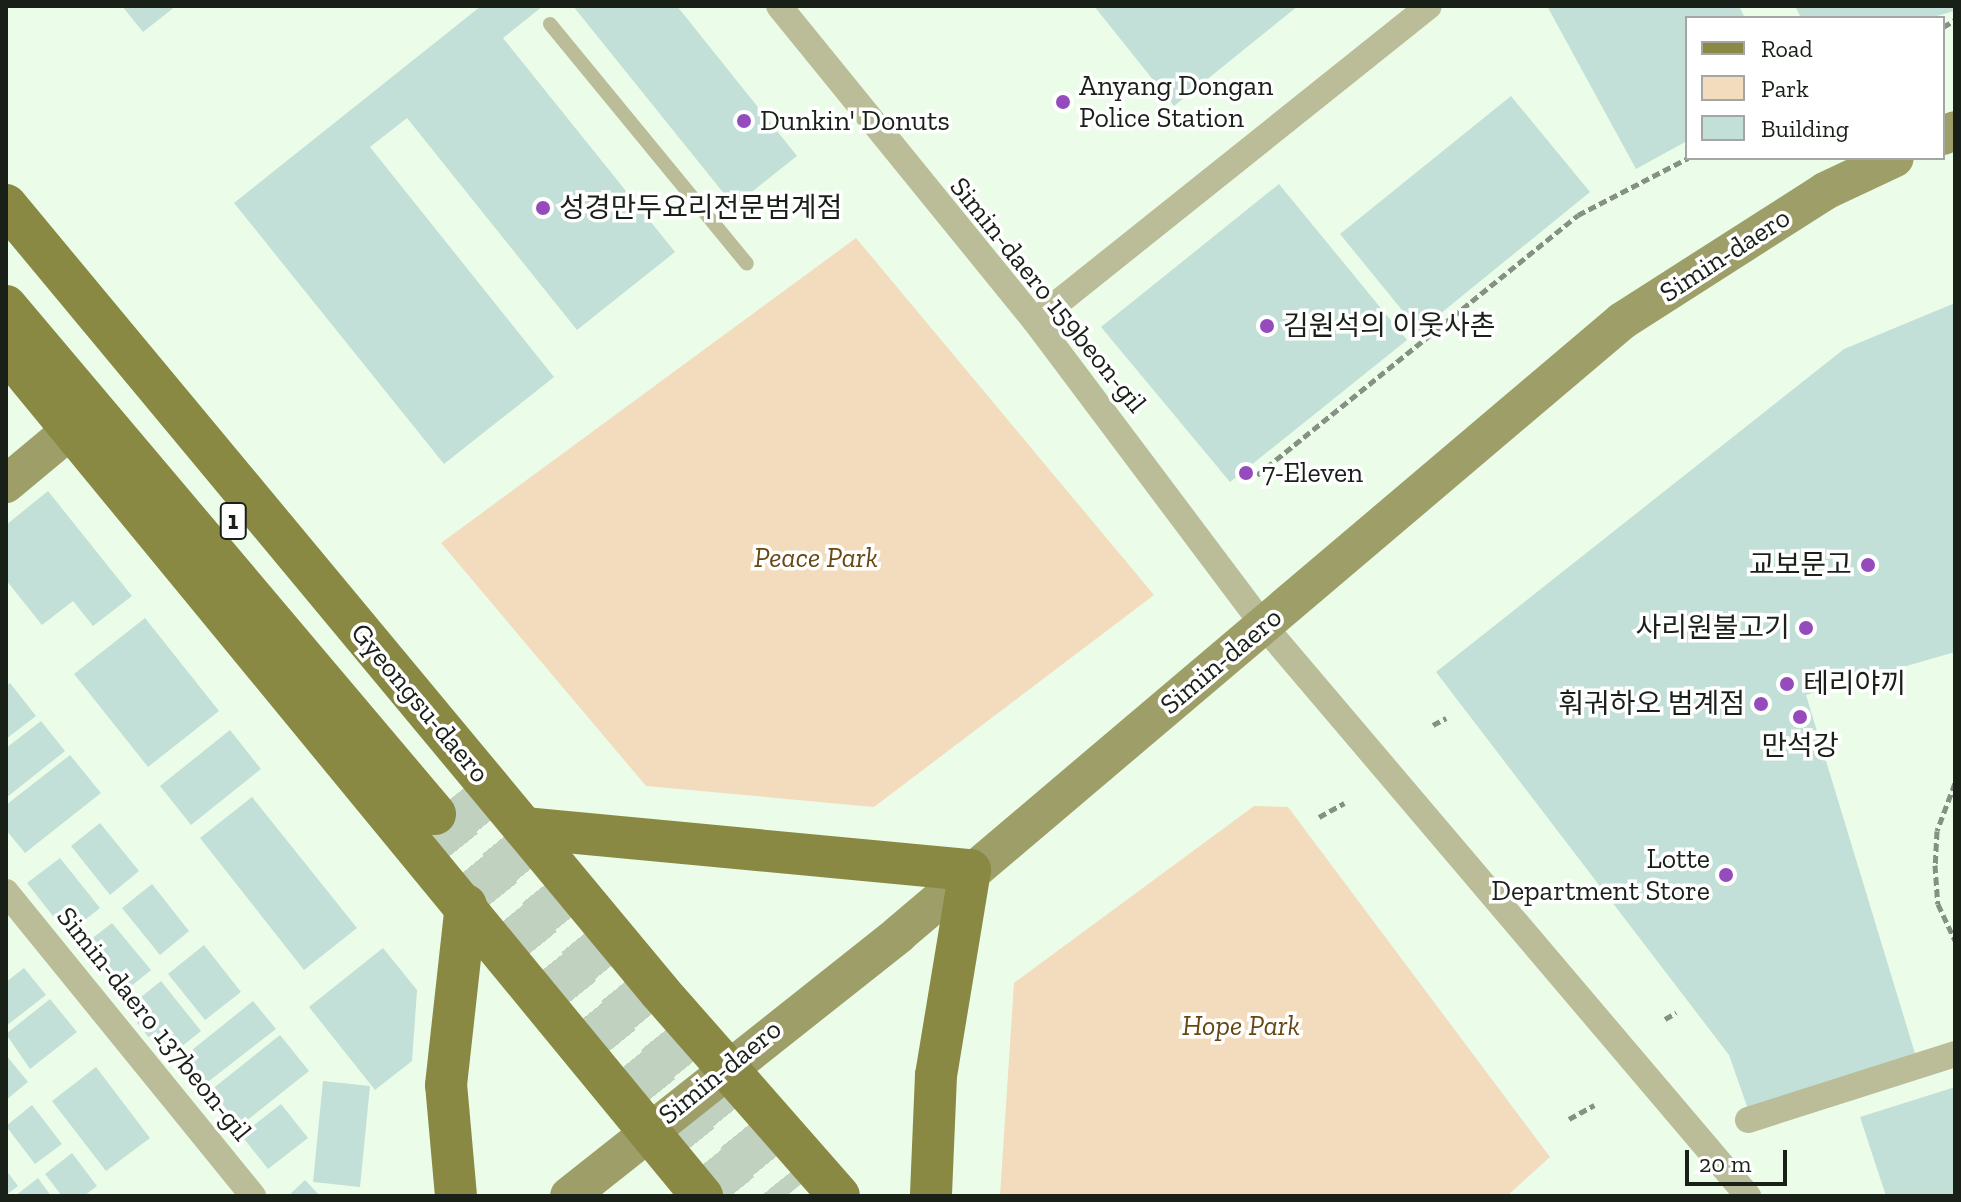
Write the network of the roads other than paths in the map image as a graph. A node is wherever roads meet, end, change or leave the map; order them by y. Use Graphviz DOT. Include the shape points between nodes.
graph roads {
  1 [pos="779,6"];
  2 [pos="1429,6"];
  3 [pos="550,24"];
  4 [pos="1891,160"];
  5 [pos="6,205"];
  6 [pos="6,249"];
  7 [pos="747,264"];
  8 [pos="6,306"];
  9 [pos="1035,321"];
  10 [pos="6,350"];
  11 [pos="72,429"];
  12 [pos="6,484"];
  13 [pos="1264,626"];
  14 [pos="524,828"];
  15 [pos="970,870"];
  16 [pos="6,892"];
  17 [pos="466,905"];
  18 [pos="1955,1054"];
  19 [pos="726,1068"];
  20 [pos="1748,1120"];
  21 [pos="647,1130"];
  22 [pos="253,1196"];
  23 [pos="456,1196"];
  24 [pos="569,1196"];
  25 [pos="702,1196"];
  26 [pos="839,1196"];
  27 [pos="931,1196"];
  28 [pos="1748,1196"];
  1 -- 9 [label="street, Simin-daero 159beon-gil"];
  2 -- 9 [label="street"];
  3 -- 7 [label="lane"];
  4 -- 13 [label="street, Simin-daero" via="1825,191 1622,321"];
  5 -- 14 [label="main road, Gyeongsu-daero"];
  6 -- 8 [label="main road, Gyeongsu-daero / 1" via="447,803"];
  9 -- 13 [label="street, Simin-daero 159beon-gil"];
  10 -- 11 [label="main road"];
  11 -- 12 [label="street"];
  11 -- 17 [label="main road"];
  13 -- 15 [label="street, Simin-daero"];
  13 -- 28 [label="street, Simin-daero 159beon-gil"];
  14 -- 15 [label="main road"];
  14 -- 19 [label="main road, Gyeongsu-daero"];
  15 -- 19 [label="street, Simin-daero"];
  15 -- 27 [label="main road" via="936,1075"];
  16 -- 22 [label="street, Simin-daero 137beon-gil"];
  17 -- 21 [label="main road"];
  17 -- 23 [label="main road" via="446,1085"];
  18 -- 20 [label="street"];
  19 -- 21 [label="street, Simin-daero"];
  19 -- 26 [label="main road, Gyeongsu-daero"];
  21 -- 24 [label="street, Simin-daero"];
  21 -- 25 [label="main road"];
}
